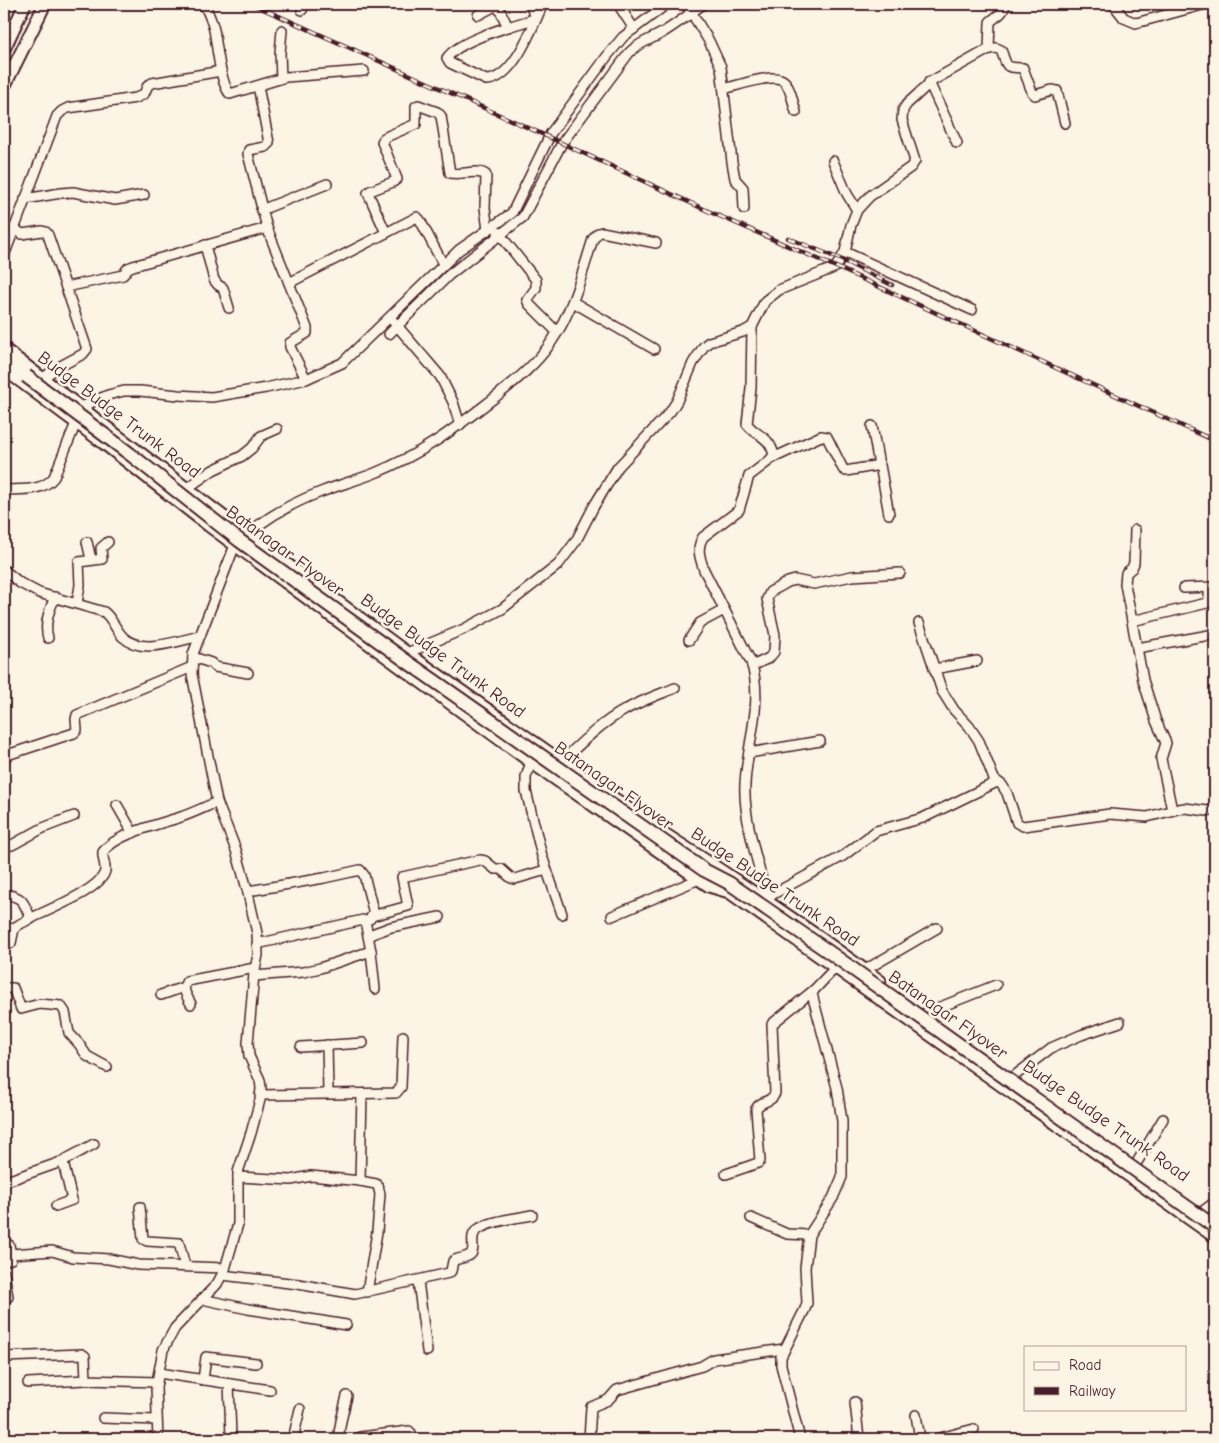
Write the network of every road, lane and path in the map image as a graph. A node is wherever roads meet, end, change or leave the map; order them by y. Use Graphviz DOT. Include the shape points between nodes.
graph roads {
  1 [pos="25,4"];
  2 [pos="45,4"];
  3 [pos="204,4"];
  4 [pos="497,4"];
  5 [pos="530,4"];
  6 [pos="543,4"];
  7 [pos="618,4"];
  8 [pos="667,4"];
  9 [pos="703,4"];
  10 [pos="1005,4"];
  11 [pos="1112,4"];
  12 [pos="1206,4"];
  13 [pos="689,8"];
  14 [pos="478,15"];
  15 [pos="537,18"];
  16 [pos="508,27"];
  17 [pos="634,29"];
  18 [pos="282,30"];
  19 [pos="4,49"];
  20 [pos="989,49"];
  21 [pos="221,71"];
  22 [pos="364,71"];
  23 [pos="281,78"];
  24 [pos="929,82"];
  25 [pos="258,86"];
  26 [pos="4,87"];
  27 [pos="724,89"];
  28 [pos="796,112"];
  29 [pos="1065,123"];
  30 [pos="957,143"];
  31 [pos="833,161"];
  32 [pos="328,184"];
  33 [pos="144,195"];
  34 [pos="25,199"];
  35 [pos="744,209"];
  36 [pos="261,210"];
  37 [pos="857,210"];
  38 [pos="14,228"];
  39 [pos="267,228"];
  40 [pos="495,231"];
  41 [pos="386,234"];
  42 [pos="656,243"];
  43 [pos="205,245"];
  44 [pos="846,252"];
  45 [pos="4,256"];
  46 [pos="443,264"];
  47 [pos="289,283"];
  48 [pos="66,287"];
  49 [pos="573,302"];
  50 [pos="229,308"];
  51 [pos="972,310"];
  52 [pos="390,317"];
  53 [pos="398,325"];
  54 [pos="752,327"];
  55 [pos="557,332"];
  56 [pos="389,334"];
  57 [pos="4,349"];
  58 [pos="654,349"];
  59 [pos="4,358"];
  60 [pos="4,369"];
  61 [pos="42,379"];
  62 [pos="306,379"];
  63 [pos="83,410"];
  64 [pos="77,424"];
  65 [pos="460,425"];
  66 [pos="872,426"];
  67 [pos="277,429"];
  68 [pos="773,458"];
  69 [pos="879,465"];
  70 [pos="186,488"];
  71 [pos="4,490"];
  72 [pos="890,514"];
  73 [pos="1135,530"];
  74 [pos="246,534"];
  75 [pos="87,542"];
  76 [pos="108,542"];
  77 [pos="234,545"];
  78 [pos="91,559"];
  79 [pos="4,570"];
  80 [pos="900,573"];
  81 [pos="1184,588"];
  82 [pos="1212,588"];
  83 [pos="55,597"];
  84 [pos="77,603"];
  85 [pos="724,610"];
  86 [pos="1132,621"];
  87 [pos="919,623"];
  88 [pos="45,633"];
  89 [pos="1215,634"];
  90 [pos="200,636"];
  91 [pos="689,640"];
  92 [pos="1137,648"];
  93 [pos="407,653"];
  94 [pos="193,657"];
  95 [pos="977,661"];
  96 [pos="752,666"];
  97 [pos="192,667"];
  98 [pos="934,669"];
  99 [pos="248,673"];
  100 [pos="675,688"];
  101 [pos="820,741"];
  102 [pos="4,753"];
  103 [pos="749,753"];
  104 [pos="531,762"];
  105 [pos="562,762"];
  106 [pos="997,782"];
  107 [pos="217,802"];
  108 [pos="117,805"];
  109 [pos="1215,809"];
  110 [pos="1172,810"];
  111 [pos="74,816"];
  112 [pos="133,833"];
  113 [pos="4,847"];
  114 [pos="546,870"];
  115 [pos="699,880"];
  116 [pos="248,891"];
  117 [pos="4,894"];
  118 [pos="766,897"];
  119 [pos="755,910"];
  120 [pos="562,914"];
  121 [pos="440,916"];
  122 [pos="612,916"];
  123 [pos="31,919"];
  124 [pos="370,920"];
  125 [pos="4,927"];
  126 [pos="938,928"];
  127 [pos="14,929"];
  128 [pos="369,935"];
  129 [pos="257,944"];
  130 [pos="4,947"];
  131 [pos="371,951"];
  132 [pos="836,967"];
  133 [pos="865,970"];
  134 [pos="255,972"];
  135 [pos="996,985"];
  136 [pos="184,987"];
  137 [pos="4,988"];
  138 [pos="375,989"];
  139 [pos="814,990"];
  140 [pos="161,995"];
  141 [pos="191,1004"];
  142 [pos="925,1014"];
  143 [pos="1120,1022"];
  144 [pos="403,1036"];
  145 [pos="363,1043"];
  146 [pos="328,1045"];
  147 [pos="301,1047"];
  148 [pos="107,1067"];
  149 [pos="1014,1077"];
  150 [pos="328,1093"];
  151 [pos="362,1094"];
  152 [pos="260,1095"];
  153 [pos="1163,1119"];
  154 [pos="94,1144"];
  155 [pos="63,1162"];
  156 [pos="1136,1164"];
  157 [pos="726,1174"];
  158 [pos="238,1178"];
  159 [pos="360,1181"];
  160 [pos="4,1182"];
  161 [pos="1215,1202"];
  162 [pos="56,1206"];
  163 [pos="140,1206"];
  164 [pos="1203,1212"];
  165 [pos="532,1215"];
  166 [pos="751,1218"];
  167 [pos="1215,1220"];
  168 [pos="1215,1227"];
  169 [pos="810,1235"];
  170 [pos="1215,1236"];
  171 [pos="4,1245"];
  172 [pos="11,1254"];
  173 [pos="4,1261"];
  174 [pos="185,1266"];
  175 [pos="224,1272"];
  176 [pos="4,1273"];
  177 [pos="418,1281"];
  178 [pos="366,1292"];
  179 [pos="8,1297"];
  180 [pos="202,1299"];
  181 [pos="346,1325"];
  182 [pos="784,1349"];
  183 [pos="427,1351"];
  184 [pos="4,1358"];
  185 [pos="256,1363"];
  186 [pos="158,1377"];
  187 [pos="86,1380"];
  188 [pos="203,1380"];
  189 [pos="28,1383"];
  190 [pos="230,1384"];
  191 [pos="270,1390"];
  192 [pos="347,1396"];
  193 [pos="855,1402"];
  194 [pos="300,1409"];
  195 [pos="916,1415"];
  196 [pos="103,1418"];
  197 [pos="156,1420"];
  198 [pos="974,1428"];
  199 [pos="231,1436"];
  200 [pos="158,1439"];
  201 [pos="293,1439"];
  202 [pos="338,1439"];
  203 [pos="357,1439"];
  204 [pos="413,1439"];
  205 [pos="589,1439"];
  206 [pos="800,1439"];
  207 [pos="859,1439"];
  208 [pos="920,1439"];
  209 [pos="936,1439"];
  1 -- 19 [label="street"];
  2 -- 26 [label="street"];
  3 -- 21 [label="street" via="214,30"];
  4 -- 14 [label="street"];
  4 -- 16 [label="street"];
  5 -- 15 [label="street"];
  6 -- 15 [label="street"];
  7 -- 17 [label="street"];
  8 -- 17 [label="street"];
  9 -- 13 [label="street"];
  10 -- 20 [label="street" via="1002,13 990,22"];
  11 -- 12 [label="street" via="1124,18 1136,23"];
  13 -- 27 [label="street" via="716,55"];
  13 -- 40 [label="street" via="664,32 628,53 562,143 523,217"];
  15 -- 16 [label="street"];
  15 -- 16 [label="street" via="522,50 492,80 448,60 458,47"];
  17 -- 40 [label="street" via="608,55 551,133 512,213"];
  18 -- 23 [label="street"];
  20 -- 24 [label="street"];
  20 -- 29 [label="street" via="1001,50 1010,68 1023,68 1035,95 1057,91"];
  21 -- 25 [label="street" via="230,94"];
  21 -- 34 [label="street" via="152,83 144,94 136,98 62,111 57,116"];
  22 -- 23 [label="street"];
  23 -- 25 [label="street"];
  24 -- 30 [label="street"];
  24 -- 37 [label="street" via="903,110 902,120 915,161"];
  25 -- 36 [label="street" via="269,143 248,151"];
  27 -- 28 [label="street" via="770,77 780,79 786,82"];
  27 -- 35 [label="street" via="732,162 735,179 742,188"];
  31 -- 37 [label="street"];
  32 -- 36 [label="street"];
  33 -- 34 [label="street" via="114,200 61,192"];
  34 -- 38 [label="street"];
  36 -- 39 [label="street"];
  37 -- 44 [label="street"];
  38 -- 45 [label="street"];
  38 -- 48 [label="street" via="22,234 46,232"];
  39 -- 43 [label="street"];
  39 -- 47 [label="street"];
  40 -- 41 [label="street" via="485,208 486,175 481,172 450,173 441,116 418,105 416,124 384,138 382,142 397,179 368,194"];
  40 -- 46 [label="street" via="465,245"];
  40 -- 53 [label="street"];
  40 -- 55 [label="street" via="536,280 536,288 527,300"];
  41 -- 46 [label="street" via="419,218"];
  41 -- 47 [label="street"];
  42 -- 49 [label="street" via="598,233 593,239"];
  43 -- 48 [label="street" via="133,266 123,275"];
  43 -- 50 [label="street" via="214,280 223,288"];
  44 -- 51 [label="street"];
  44 -- 54 [label="street" via="836,267 771,295 761,306"];
  46 -- 52 [label="street"];
  47 -- 62 [label="street" via="307,331 290,347"];
  48 -- 61 [label="street" via="87,349"];
  49 -- 55 [label="street"];
  49 -- 58 [label="street"];
  52 -- 53 [label="street"];
  52 -- 62 [label="street" via="342,363"];
  53 -- 56 [label="street"];
  53 -- 65 [label="street" via="440,376"];
  54 -- 68 [label="street" via="752,388 747,424 766,438 774,452"];
  54 -- 93 [label="street" via="704,346 670,412 618,467 576,541 558,565 502,609"];
  55 -- 65 [label="street" via="521,376"];
  57 -- 61 [label="street, Budge Budge Trunk Road"];
  59 -- 168 [label="main road, Batanagar Flyover, bridge" via="240,541 409,663 704,870 830,952"];
  60 -- 64 [label="street, Budge Budge Trunk Road"];
  61 -- 63 [label="street, Budge Budge Trunk Road"];
  62 -- 63 [label="street" via="212,397 124,391 108,395"];
  63 -- 70 [label="street, Budge Budge Trunk Road"];
  64 -- 71 [label="street" via="50,483 43,487"];
  64 -- 77 [label="street, Budge Budge Trunk Road"];
  65 -- 74 [label="street" via="388,467 288,506"];
  66 -- 69 [label="street"];
  67 -- 70 [label="street" via="261,436 242,456"];
  68 -- 69 [label="street" via="824,436 846,471"];
  68 -- 85 [label="street" via="749,476 739,510 708,531 699,543 704,570"];
  69 -- 72 [label="street"];
  70 -- 74 [label="street, Budge Budge Trunk Road"];
  73 -- 86 [label="street" via="1134,563 1125,576"];
  74 -- 77 [label="street"];
  74 -- 93 [label="street, Budge Budge Trunk Road"];
  75 -- 78 [label="street"];
  76 -- 78 [label="street" via="101,548 102,559"];
  77 -- 90 [label="street"];
  77 -- 104 [label="street, Budge Budge Trunk Road"];
  78 -- 84 [label="street" via="79,562"];
  79 -- 83 [label="street" via="28,587"];
  80 -- 96 [label="street" via="852,576 814,584 796,580 770,592 767,599 775,635 774,652"];
  81 -- 82 [label="street"];
  82 -- 86 [label="street" via="1207,603"];
  83 -- 84 [label="street"];
  83 -- 88 [label="street"];
  84 -- 90 [label="street" via="104,612 121,634 134,644 150,646"];
  85 -- 91 [label="street" via="700,623"];
  85 -- 96 [label="street"];
  86 -- 92 [label="street"];
  87 -- 98 [label="street"];
  89 -- 92 [label="street"];
  90 -- 94 [label="street"];
  92 -- 110 [label="street" via="1148,697 1166,743 1161,759"];
  93 -- 105 [label="street, Budge Budge Trunk Road"];
  94 -- 97 [label="street"];
  94 -- 99 [label="street" via="215,667"];
  95 -- 98 [label="street"];
  96 -- 103 [label="street" via="756,716"];
  97 -- 102 [label="street" via="77,716 74,733"];
  97 -- 107 [label="street"];
  98 -- 106 [label="street" via="946,699 979,741"];
  100 -- 105 [label="street" via="617,714"];
  101 -- 103 [label="street"];
  103 -- 118 [label="street" via="745,798"];
  104 -- 114 [label="street" via="526,791"];
  104 -- 115 [label="street, Budge Budge Trunk Road"];
  105 -- 118 [label="street, Budge Budge Trunk Road" via="663,833"];
  106 -- 110 [label="street" via="1004,788 1017,822 1023,826 1110,814 1147,817"];
  106 -- 118 [label="street" via="923,818 876,831 842,856"];
  107 -- 112 [label="street"];
  107 -- 116 [label="street"];
  108 -- 112 [label="street"];
  109 -- 110 [label="street"];
  111 -- 113 [label="street"];
  112 -- 123 [label="street" via="105,849 102,855 104,873 93,885"];
  114 -- 120 [label="street"];
  114 -- 124 [label="street" via="514,879 480,860 402,877 408,906"];
  115 -- 119 [label="street, Budge Budge Trunk Road" via="729,892"];
  115 -- 122 [label="street"];
  116 -- 124 [label="street" via="360,870 373,910"];
  116 -- 129 [label="street"];
  117 -- 123 [label="street" via="19,898"];
  118 -- 119 [label="street"];
  118 -- 133 [label="street, Budge Budge Trunk Road"];
  119 -- 132 [label="street, Budge Budge Trunk Road"];
  121 -- 128 [label="street"];
  123 -- 127 [label="street"];
  124 -- 128 [label="street"];
  124 -- 129 [label="street"];
  125 -- 127 [label="street"];
  126 -- 133 [label="street"];
  127 -- 130 [label="street" via="11,943"];
  128 -- 131 [label="street"];
  129 -- 134 [label="street"];
  131 -- 134 [label="street" via="303,972"];
  131 -- 138 [label="street"];
  132 -- 139 [label="street"];
  132 -- 170 [label="street, Budge Budge Trunk Road"];
  133 -- 142 [label="street, Budge Budge Trunk Road"];
  134 -- 136 [label="street" via="190,979"];
  134 -- 152 [label="street" via="248,1056 260,1080"];
  135 -- 142 [label="street"];
  136 -- 140 [label="street"];
  136 -- 141 [label="street"];
  137 -- 148 [label="street" via="13,988 21,1009 40,1004 61,1006 69,1033 87,1056"];
  139 -- 157 [label="street" via="772,1024 775,1093 772,1099 756,1109 760,1161"];
  139 -- 169 [label="street" via="812,994 842,1121 842,1177"];
  142 -- 149 [label="street, Budge Budge Trunk Road"];
  143 -- 149 [label="street" via="1051,1048"];
  144 -- 151 [label="street" via="399,1091"];
  145 -- 146 [label="street"];
  146 -- 147 [label="street"];
  146 -- 150 [label="street"];
  149 -- 156 [label="street, Budge Budge Trunk Road"];
  150 -- 151 [label="street"];
  150 -- 152 [label="street"];
  151 -- 159 [label="street"];
  152 -- 158 [label="street"];
  153 -- 156 [label="street"];
  154 -- 155 [label="street"];
  155 -- 160 [label="street"];
  155 -- 162 [label="street" via="72,1200"];
  156 -- 164 [label="street, Budge Budge Trunk Road"];
  158 -- 159 [label="street" via="291,1180 311,1176"];
  158 -- 175 [label="street" via="238,1224"];
  159 -- 178 [label="street" via="376,1184 380,1190 378,1232"];
  161 -- 164 [label="street"];
  163 -- 174 [label="street" via="143,1238 179,1243"];
  164 -- 167 [label="street, Budge Budge Trunk Road"];
  165 -- 177 [label="street" via="478,1230 473,1236 470,1255 453,1261 449,1273"];
  166 -- 169 [label="street" via="783,1232"];
  169 -- 182 [label="street" via="805,1268 805,1310"];
  171 -- 172 [label="street" via="9,1245"];
  172 -- 173 [label="street" via="12,1259"];
  172 -- 174 [label="street" via="52,1251 138,1265"];
  174 -- 175 [label="street"];
  175 -- 178 [label="street" via="346,1293"];
  175 -- 180 [label="street"];
  176 -- 179 [label="street"];
  177 -- 178 [label="street"];
  177 -- 183 [label="street"];
  180 -- 181 [label="street"];
  180 -- 186 [label="street" via="169,1338 163,1350"];
  182 -- 205 [label="street" via="714,1359 702,1366 617,1390 608,1400 591,1407"];
  182 -- 206 [label="street" via="781,1365"];
  184 -- 187 [label="street" via="84,1354"];
  185 -- 188 [label="street" via="206,1357"];
  186 -- 187 [label="street"];
  186 -- 188 [label="street"];
  186 -- 197 [label="street"];
  187 -- 189 [label="street"];
  188 -- 190 [label="street"];
  190 -- 191 [label="street"];
  190 -- 199 [label="street"];
  192 -- 202 [label="street"];
  193 -- 207 [label="street"];
  194 -- 201 [label="street"];
  195 -- 208 [label="street"];
  196 -- 197 [label="street"];
  197 -- 200 [label="street"];
  198 -- 209 [label="street"];
  203 -- 204 [label="street" via="409,1431"];
}
